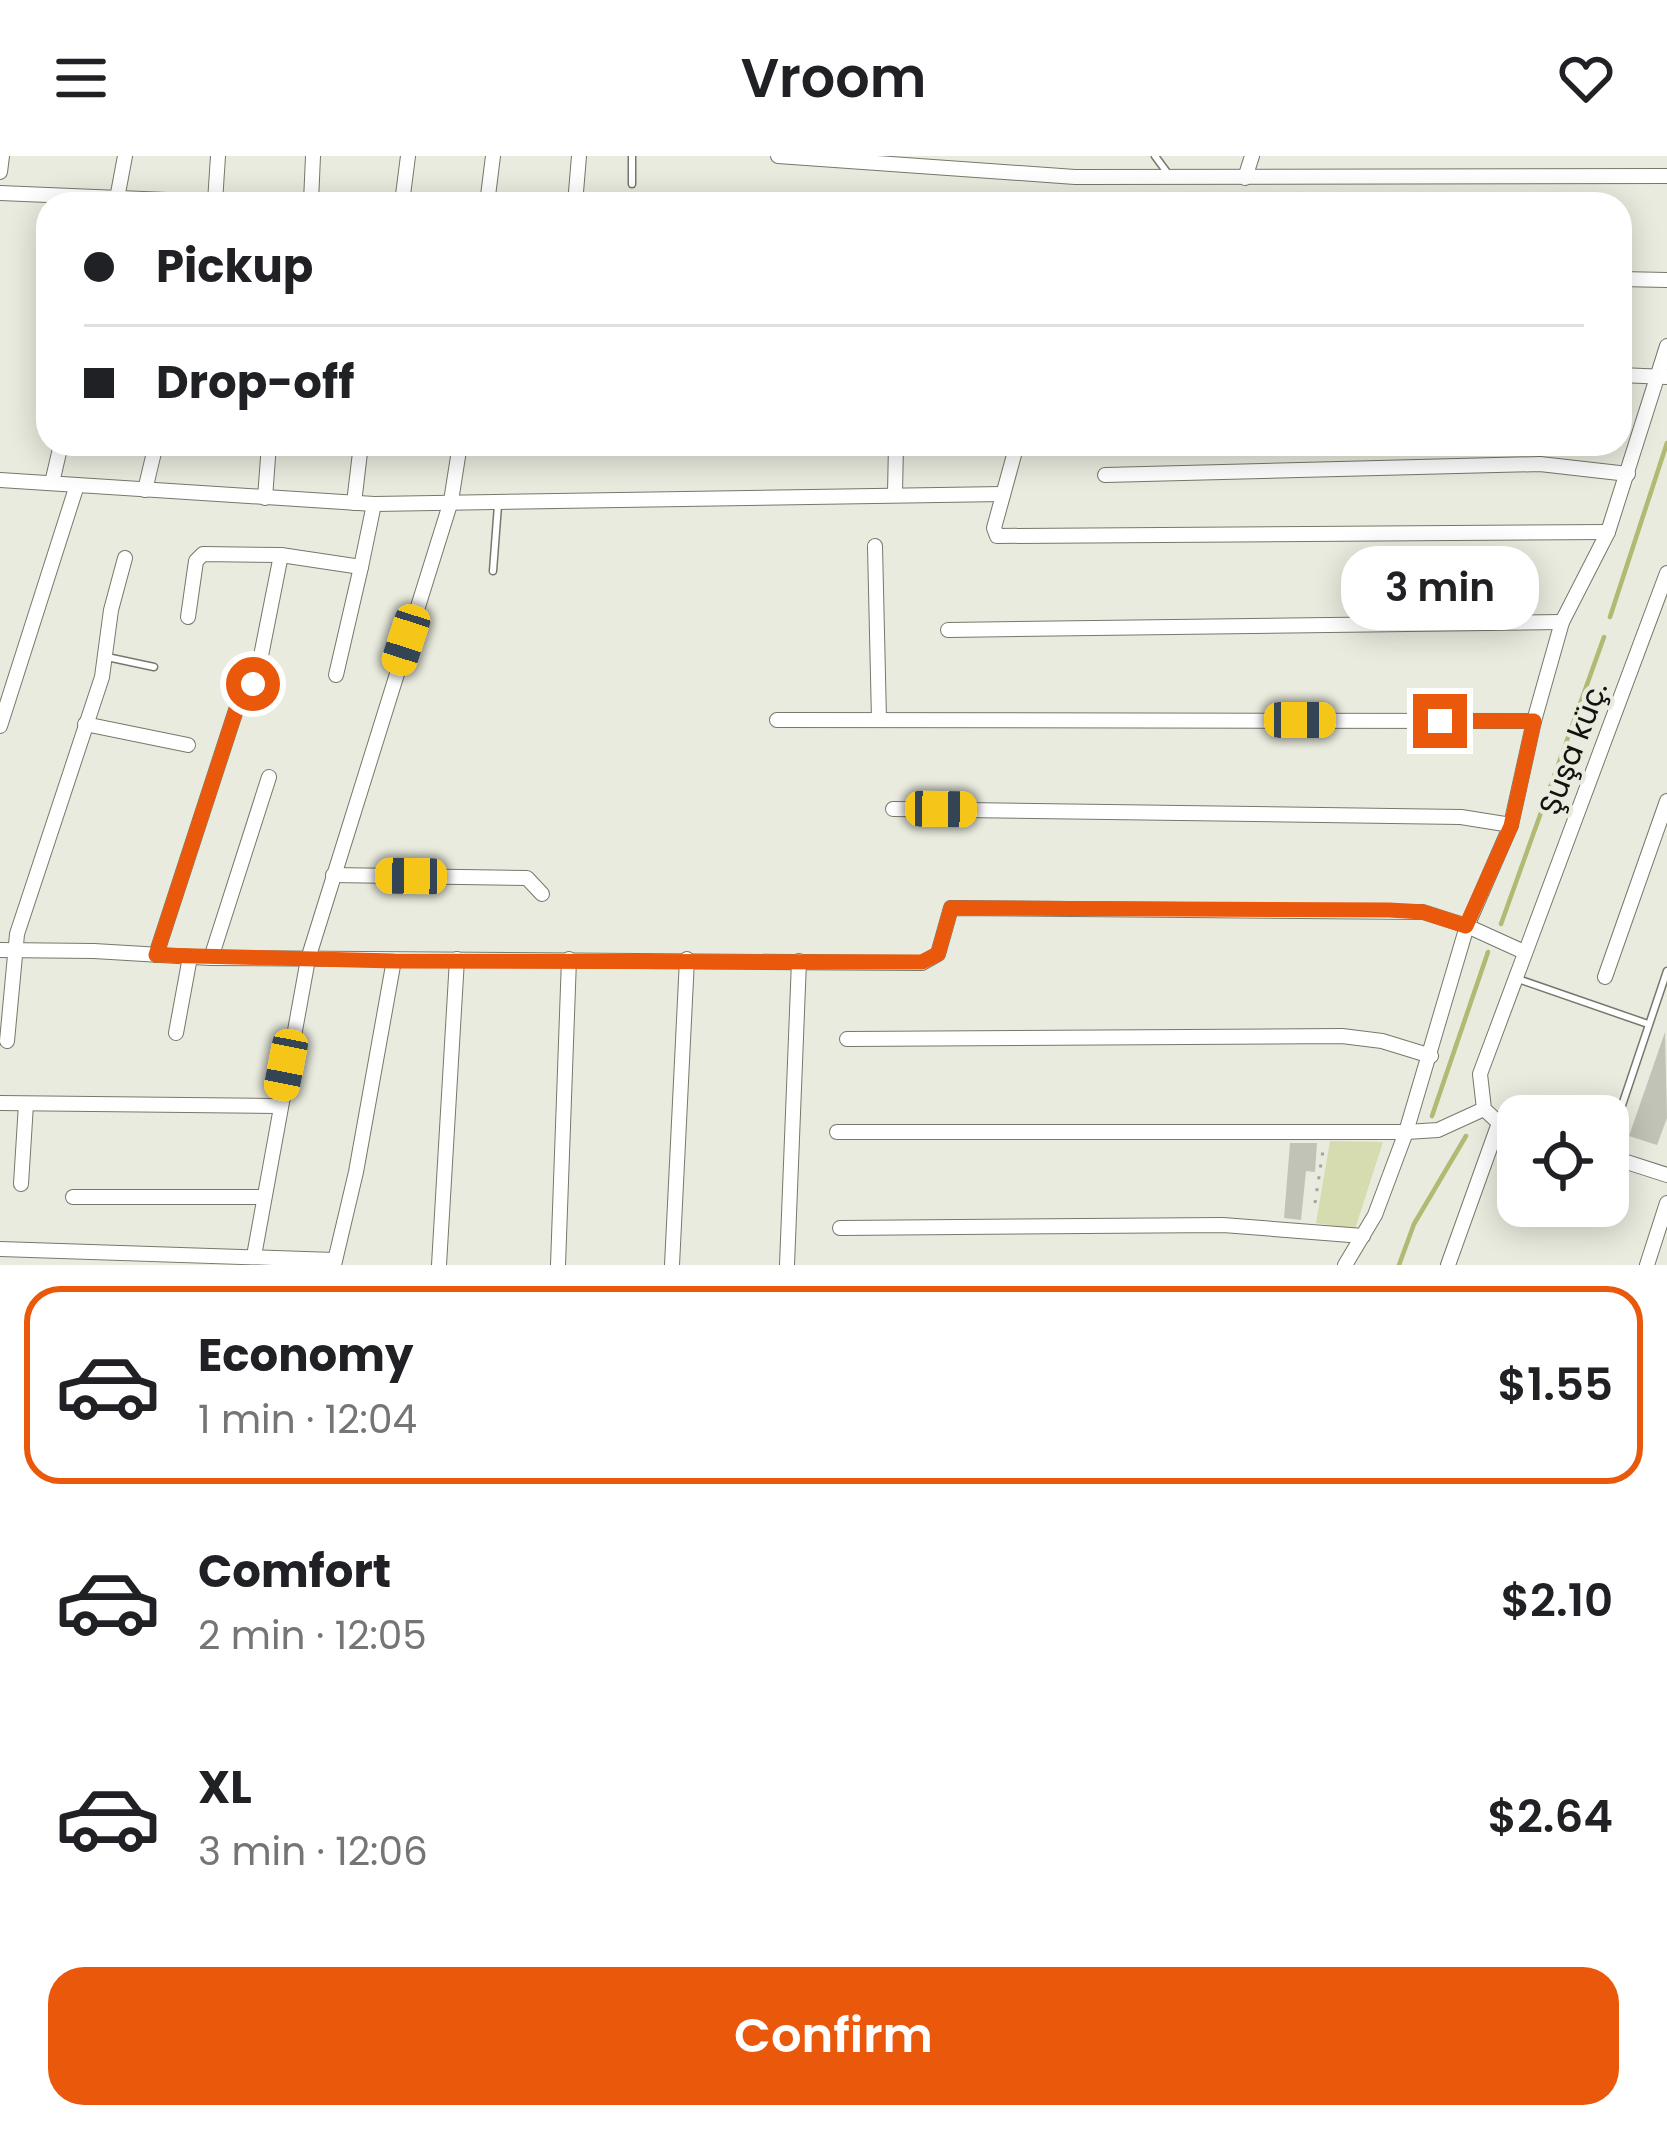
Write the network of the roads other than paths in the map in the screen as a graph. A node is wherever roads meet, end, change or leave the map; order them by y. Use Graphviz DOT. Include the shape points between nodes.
graph roads {
  1 [pos="2,156"];
  2 [pos="125,156"];
  3 [pos="218,156"];
  4 [pos="313,156"];
  5 [pos="408,156"];
  6 [pos="493,156"];
  7 [pos="580,156"];
  8 [pos="632,156"];
  9 [pos="784,156"];
  10 [pos="1155,156"];
  11 [pos="1252,156"];
  12 [pos="882,160"];
  13 [pos="962,163"];
  14 [pos="0,172"];
  15 [pos="1667,176"];
  16 [pos="1171,178"];
  17 [pos="1245,178"];
  18 [pos="632,184"];
  19 [pos="119,192"];
  20 [pos="210,192"];
  21 [pos="311,192"];
  22 [pos="403,192"];
  23 [pos="488,192"];
  24 [pos="576,192"];
  25 [pos="0,193"];
  26 [pos="36,195"];
  27 [pos="1632,279"];
  28 [pos="1667,280"];
  29 [pos="1667,346"];
  30 [pos="1632,375"];
  31 [pos="1662,376"];
  32 [pos="59,456"];
  33 [pos="153,456"];
  34 [pos="268,456"];
  35 [pos="360,456"];
  36 [pos="458,456"];
  37 [pos="896,456"];
  38 [pos="1014,456"];
  39 [pos="1628,474"];
  40 [pos="1105,475"];
  41 [pos="0,480"];
  42 [pos="52,483"];
  43 [pos="77,485"];
  44 [pos="145,490"];
  45 [pos="895,494"];
  46 [pos="1003,494"];
  47 [pos="265,498"];
  48 [pos="451,501"];
  49 [pos="498,501"];
  50 [pos="354,503"];
  51 [pos="374,504"];
  52 [pos="1608,532"];
  53 [pos="875,546"];
  54 [pos="280,555"];
  55 [pos="124,558"];
  56 [pos="361,567"];
  57 [pos="493,571"];
  58 [pos="1667,573"];
  59 [pos="188,617"];
  60 [pos="1562,622"];
  61 [pos="948,630"];
  62 [pos="107,657"];
  63 [pos="154,667"];
  64 [pos="336,675"];
  65 [pos="879,719"];
  66 [pos="777,721"];
  67 [pos="1534,721"];
  68 [pos="85,724"];
  69 [pos="0,726"];
  70 [pos="188,745"];
  71 [pos="269,777"];
  72 [pos="1667,805"];
  73 [pos="893,808"];
  74 [pos="1511,826"];
  75 [pos="333,875"];
  76 [pos="542,894"];
  77 [pos="1466,926"];
  78 [pos="7,950"];
  79 [pos="1524,952"];
  80 [pos="156,955"];
  81 [pos="190,958"];
  82 [pos="211,958"];
  83 [pos="308,959"];
  84 [pos="457,959"];
  85 [pos="569,959"];
  86 [pos="687,959"];
  87 [pos="394,961"];
  88 [pos="799,962"];
  89 [pos="1667,971"];
  90 [pos="1605,977"];
  91 [pos="1514,978"];
  92 [pos="1648,1024"];
  93 [pos="176,1034"];
  94 [pos="848,1039"];
  95 [pos="7,1041"];
  96 [pos="1431,1056"];
  97 [pos="1626,1095"];
  98 [pos="0,1103"];
  99 [pos="26,1103"];
  100 [pos="278,1106"];
  101 [pos="1484,1109"];
  102 [pos="1497,1121"];
  103 [pos="1497,1129"];
  104 [pos="837,1132"];
  105 [pos="1406,1132"];
  106 [pos="1629,1160"];
  107 [pos="1667,1174"];
  108 [pos="21,1184"];
  109 [pos="73,1197"];
  110 [pos="263,1197"];
  111 [pos="1667,1203"];
  112 [pos="840,1228"];
  113 [pos="1363,1236"];
  114 [pos="0,1249"];
  115 [pos="254,1256"];
  116 [pos="99,1258"];
  117 [pos="213,1259"];
  118 [pos="334,1263"];
  119 [pos="439,1265"];
  120 [pos="557,1265"];
  121 [pos="672,1265"];
  122 [pos="787,1265"];
  123 [pos="1345,1265"];
  124 [pos="1448,1265"];
  125 [pos="1647,1265"];
  1 -- 14 [label="street"];
  2 -- 19 [label="street"];
  3 -- 20 [label="street"];
  4 -- 21 [label="street"];
  5 -- 22 [label="street"];
  6 -- 23 [label="street"];
  7 -- 24 [label="street"];
  8 -- 18 [label="lane"];
  9 -- 12 [label="street"];
  10 -- 16 [label="lane"];
  11 -- 17 [label="street"];
  12 -- 13 [label="street"];
  13 -- 16 [label="street"];
  15 -- 17 [label="street"];
  16 -- 17 [label="street"];
  25 -- 26 [label="street"];
  27 -- 28 [label="street"];
  29 -- 31 [label="street"];
  30 -- 31 [label="street"];
  31 -- 39 [label="street"];
  32 -- 42 [label="street"];
  33 -- 44 [label="street"];
  34 -- 47 [label="street"];
  35 -- 50 [label="street"];
  36 -- 48 [label="street"];
  37 -- 45 [label="street"];
  38 -- 46 [label="street"];
  39 -- 40 [label="street" via="1540,464"];
  39 -- 52 [label="street"];
  41 -- 42 [label="street"];
  42 -- 43 [label="street"];
  43 -- 44 [label="street"];
  43 -- 69 [label="street"];
  44 -- 47 [label="street"];
  45 -- 46 [label="street"];
  45 -- 49 [label="street"];
  46 -- 52 [label="street" via="994,528 1004,537"];
  47 -- 50 [label="street"];
  48 -- 49 [label="street"];
  48 -- 51 [label="street"];
  48 -- 75 [label="street"];
  49 -- 57 [label="lane"];
  50 -- 51 [label="street"];
  51 -- 56 [label="street"];
  52 -- 60 [label="street"];
  53 -- 65 [label="street"];
  54 -- 56 [label="street"];
  54 -- 59 [label="street" via="203,554"];
  54 -- 80 [label="street" via="257,676 237,707"];
  55 -- 62 [label="street"];
  56 -- 64 [label="street"];
  58 -- 79 [label="street, Şuşa küç."];
  60 -- 61 [label="street"];
  60 -- 67 [label="street"];
  62 -- 63 [label="lane"];
  62 -- 68 [label="street"];
  65 -- 66 [label="street"];
  65 -- 67 [label="street"];
  67 -- 74 [label="street"];
  68 -- 70 [label="street"];
  68 -- 78 [label="street"];
  71 -- 82 [label="street"];
  72 -- 90 [label="street"];
  73 -- 74 [label="street" via="1461,817"];
  74 -- 77 [label="street"];
  75 -- 76 [label="street" via="527,878"];
  75 -- 83 [label="street"];
  77 -- 79 [label="street"];
  77 -- 88 [label="street" via="1389,910 951,908 932,960"];
  77 -- 96 [label="street"];
  78 -- 80 [label="street"];
  78 -- 95 [label="street"];
  79 -- 91 [label="street, Şuşa küç."];
  80 -- 81 [label="street"];
  81 -- 82 [label="street"];
  81 -- 93 [label="street"];
  82 -- 83 [label="street"];
  83 -- 87 [label="street"];
  83 -- 100 [label="street"];
  84 -- 85 [label="street"];
  84 -- 87 [label="street"];
  84 -- 119 [label="street"];
  85 -- 86 [label="street"];
  85 -- 120 [label="street"];
  86 -- 88 [label="street"];
  86 -- 121 [label="street"];
  87 -- 118 [label="street"];
  88 -- 122 [label="street"];
  89 -- 92 [label="lane"];
  91 -- 92 [label="lane"];
  91 -- 101 [label="street, Şuşa küç." via="1480,1074"];
  92 -- 97 [label="lane"];
  94 -- 96 [label="street" via="1342,1036"];
  96 -- 105 [label="street"];
  98 -- 99 [label="street"];
  99 -- 100 [label="street"];
  99 -- 108 [label="street"];
  100 -- 110 [label="street"];
  101 -- 102 [label="street"];
  101 -- 105 [label="street" via="1438,1130"];
  103 -- 124 [label="street"];
  104 -- 105 [label="street"];
  105 -- 113 [label="street"];
  106 -- 107 [label="street"];
  109 -- 110 [label="street"];
  110 -- 115 [label="street"];
  111 -- 125 [label="street"];
  112 -- 113 [label="street" via="1223,1225"];
  113 -- 123 [label="street"];
  114 -- 116 [label="street"];
  115 -- 117 [label="street"];
  115 -- 118 [label="street"];
  116 -- 117 [label="street"];
}
